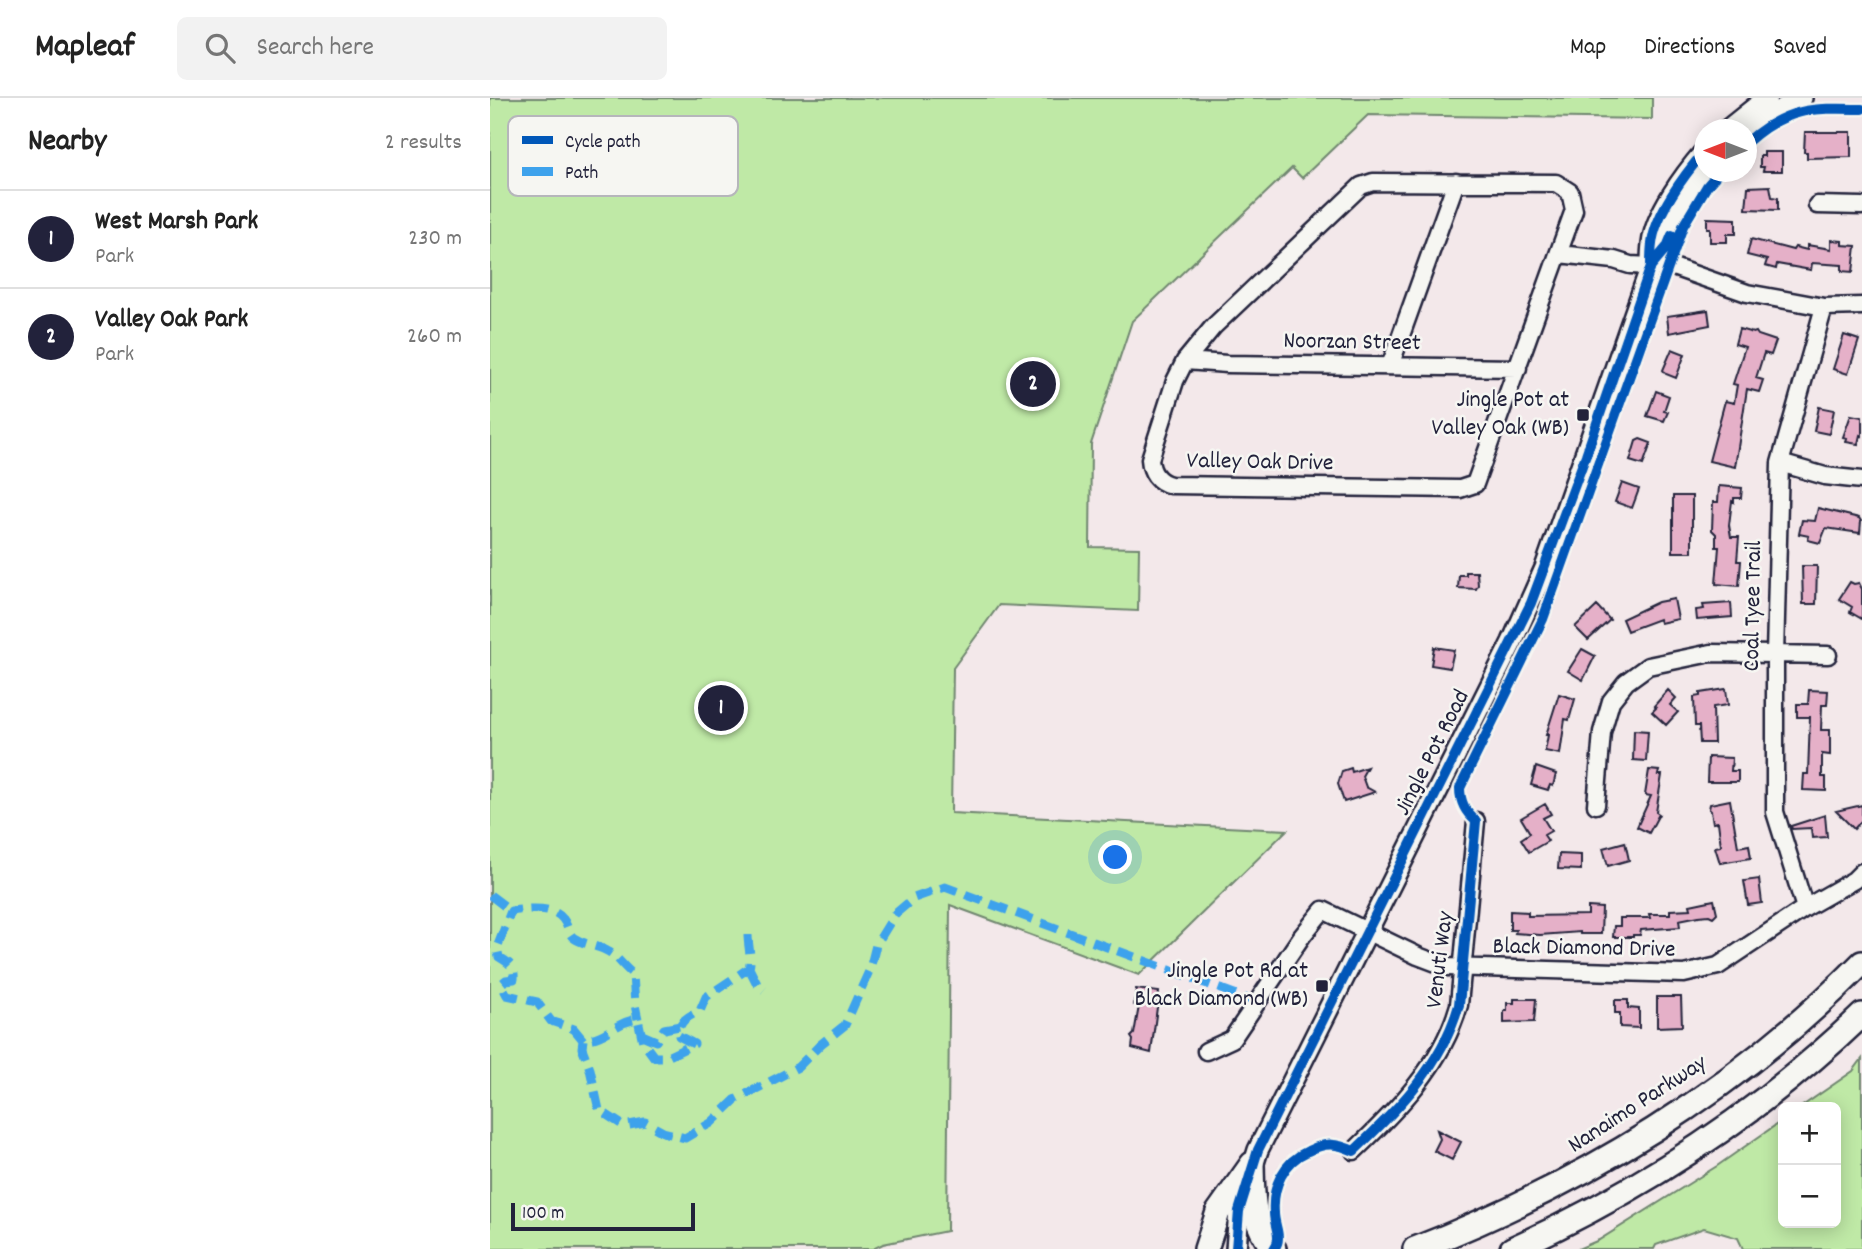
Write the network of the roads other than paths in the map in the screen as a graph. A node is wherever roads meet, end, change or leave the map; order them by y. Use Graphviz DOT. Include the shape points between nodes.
graph roads {
  1 [pos="1745,98"];
  2 [pos="1767,98"];
  3 [pos="1790,101"];
  4 [pos="1739,119"];
  5 [pos="1745,119"];
  6 [pos="1754,119"];
  7 [pos="1694,165"];
  8 [pos="1456,182"];
  9 [pos="1702,182"];
  10 [pos="1817,205"];
  11 [pos="1862,206"];
  12 [pos="1559,254"];
  13 [pos="1651,266"];
  14 [pos="1862,306"];
  15 [pos="1824,307"];
  16 [pos="1185,360"];
  17 [pos="1390,366"];
  18 [pos="1518,368"];
  19 [pos="1780,463"];
  20 [pos="1862,480"];
  21 [pos="1775,655"];
  22 [pos="1828,655"];
  23 [pos="1596,805"];
  24 [pos="1476,821"];
  25 [pos="1862,872"];
  26 [pos="1805,908"];
  27 [pos="1367,932"];
  28 [pos="1862,962"];
  29 [pos="1463,969"];
  30 [pos="1862,1015"];
  31 [pos="1206,1051"];
  32 [pos="1354,1151"];
  33 [pos="1252,1164"];
  34 [pos="1206,1249"];
  35 [pos="1236,1249"];
  36 [pos="1274,1249"];
  37 [pos="1409,1249"];
  38 [pos="1416,1249"];
  39 [pos="1512,1249"];
  1 -- 4 [label="main road"];
  2 -- 5 [label="main road"];
  3 -- 6 [label="main road"];
  7 -- 13 [label="main road, Jingle Pot Road" via="1663,214 1652,241"];
  8 -- 12 [label="street, Valley Oak Drive" via="1556,183 1570,192 1574,210"];
  8 -- 16 [label="street, Valley Oak Drive" via="1361,186 1213,327"];
  8 -- 17 [label="street"];
  9 -- 13 [label="main road, Jingle Pot Road" via="1667,247"];
  10 -- 11 [label="street"];
  12 -- 13 [label="street"];
  12 -- 18 [label="street, Valley Oak Drive"];
  13 -- 15 [label="street" via="1673,267 1747,293"];
  13 -- 27 [label="main road, Jingle Pot Road" via="1531,603"];
  14 -- 15 [label="street"];
  15 -- 19 [label="street, Coal Tyee Trail"];
  16 -- 17 [label="street, Noorzan Street"];
  16 -- 18 [label="street, Valley Oak Drive" via="1150,459 1155,477 1171,485 1466,488 1478,480"];
  17 -- 18 [label="street, Noorzan Street"];
  19 -- 20 [label="street" via="1825,476"];
  19 -- 21 [label="street, Coal Tyee Trail"];
  21 -- 22 [label="street"];
  21 -- 23 [label="street" via="1711,653 1648,666 1626,682 1611,701 1602,732"];
  21 -- 26 [label="street, Coal Tyee Trail" via="1775,811"];
  24 -- 29 [label="street, Venuti Way"];
  25 -- 26 [label="street, Black Diamond Drive"];
  26 -- 29 [label="street, Black Diamond Drive" via="1718,966 1684,975"];
  27 -- 29 [label="street, Black Diamond Drive" via="1432,962"];
  27 -- 31 [label="street" via="1323,909 1232,1039"];
  27 -- 33 [label="main road, Jingle Pot Road"];
  28 -- 38 [label="highway, Nanaimo Parkway" via="1757,1056 1663,1124 1544,1193"];
  29 -- 32 [label="street, Venuti Way" via="1459,1004 1442,1050 1396,1111"];
  30 -- 39 [label="highway" via="1784,1083 1712,1136 1602,1204"];
  33 -- 34 [label="highway" via="1218,1212"];
  33 -- 35 [label="main road, Jingle Pot Road" via="1239,1211"];
  33 -- 36 [label="highway" via="1256,1219"];
  37 -- 38 [label="highway"];
}
